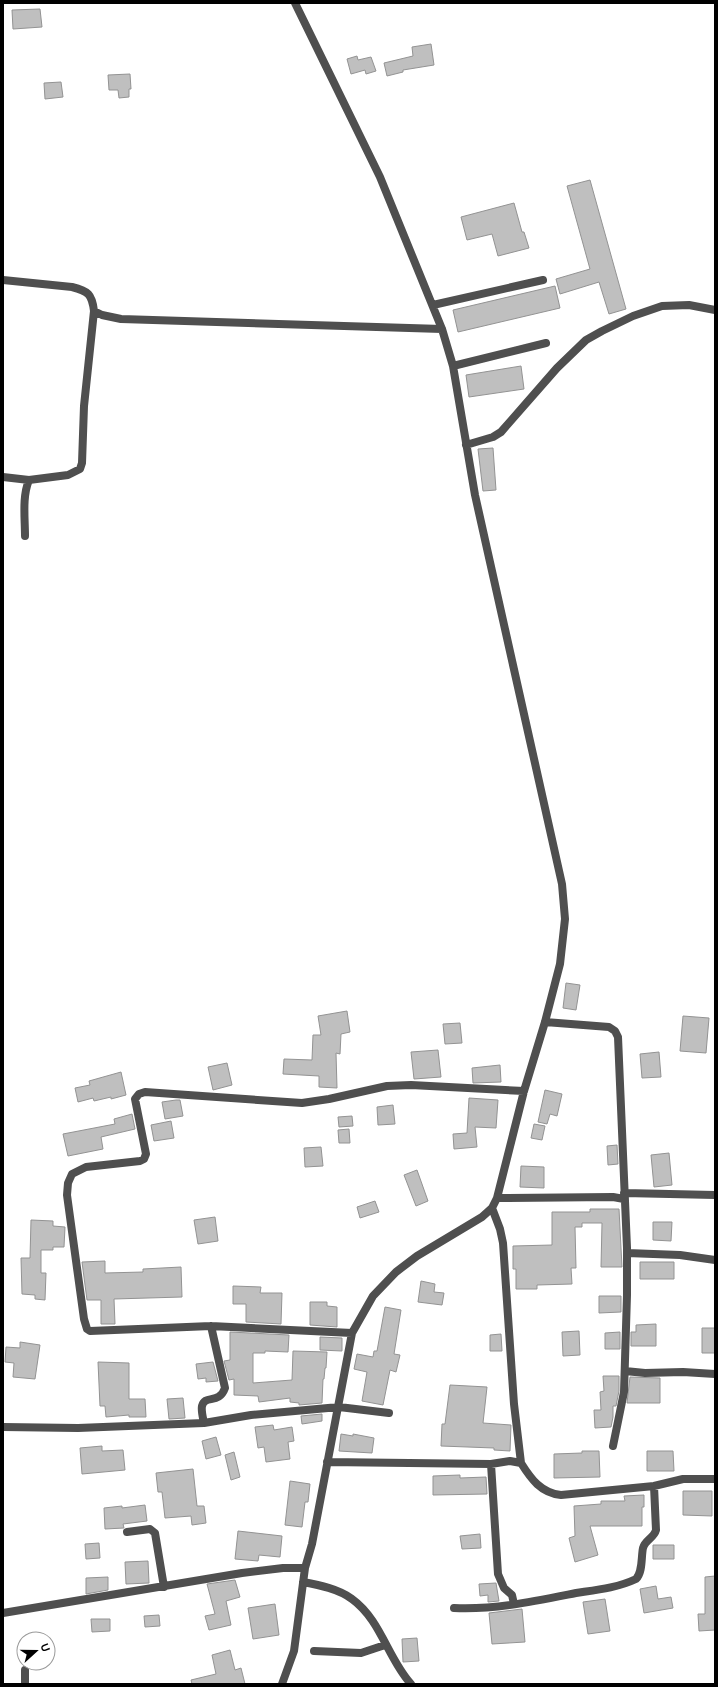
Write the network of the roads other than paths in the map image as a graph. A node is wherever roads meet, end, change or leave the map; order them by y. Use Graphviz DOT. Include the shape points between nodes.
graph roads {
  1 [pos="295,3"];
  2 [pos="3,280"];
  3 [pos="543,280"];
  4 [pos="433,305"];
  5 [pos="715,310"];
  6 [pos="94,311"];
  7 [pos="442,329"];
  8 [pos="546,343"];
  9 [pos="453,366"];
  10 [pos="466,445"];
  11 [pos="3,478"];
  12 [pos="29,480"];
  13 [pos="25,536"];
  14 [pos="545,1022"];
  15 [pos="524,1091"];
  16 [pos="715,1195"];
  17 [pos="624,1196"];
  18 [pos="498,1198"];
  19 [pos="492,1208"];
  20 [pos="627,1253"];
  21 [pos="715,1260"];
  22 [pos="211,1326"];
  23 [pos="352,1333"];
  24 [pos="625,1371"];
  25 [pos="715,1374"];
  26 [pos="339,1407"];
  27 [pos="389,1413"];
  28 [pos="204,1423"];
  29 [pos="3,1427"];
  30 [pos="613,1446"];
  31 [pos="327,1462"];
  32 [pos="521,1463"];
  33 [pos="491,1464"];
  34 [pos="715,1479"];
  35 [pos="654,1486"];
  36 [pos="127,1532"];
  37 [pos="305,1568"];
  38 [pos="303,1582"];
  39 [pos="164,1587"];
  40 [pos="514,1604"];
  41 [pos="454,1608"];
  42 [pos="3,1614"];
  43 [pos="385,1645"];
  44 [pos="314,1651"];
  45 [pos="25,1671"];
  46 [pos="26,1684"];
  47 [pos="282,1684"];
  48 [pos="411,1684"];
  1 -- 4 [label="street" via="380,177"];
  2 -- 6 [label="street" via="79,289 87,292 93,301"];
  3 -- 4 [label="street"];
  4 -- 7 [label="street"];
  5 -- 10 [label="street" via="690,305 662,306 632,316 602,331 586,340 557,368 501,432"];
  6 -- 7 [label="street" via="121,319"];
  6 -- 12 [label="street" via="80,469 68,475"];
  7 -- 9 [label="street"];
  8 -- 9 [label="street"];
  9 -- 10 [label="street"];
  10 -- 14 [label="street" via="562,884 565,919 560,964"];
  11 -- 12 [label="street"];
  12 -- 13 [label="street"];
  14 -- 15 [label="street"];
  14 -- 17 [label="street" via="609,1027 618,1037"];
  15 -- 18 [label="street"];
  15 -- 22 [label="street" via="387,1086 302,1103 145,1092 139,1094 135,1098 146,1154 144,1159 86,1167 72,1174 68,1183 67,1195 86,1325 90,1331"];
  16 -- 17 [label="street"];
  17 -- 18 [label="street"];
  17 -- 20 [label="street"];
  18 -- 19 [label="street"];
  19 -- 23 [label="street" via="396,1272 373,1296"];
  19 -- 32 [label="street" via="503,1243 514,1404"];
  20 -- 21 [label="street" via="680,1255"];
  20 -- 24 [label="street"];
  22 -- 23 [label="street"];
  22 -- 28 [label="street" via="225,1388 219,1398 208,1399 203,1404"];
  23 -- 26 [label="street"];
  24 -- 25 [label="street"];
  24 -- 30 [label="street" via="624,1392"];
  26 -- 27 [label="street"];
  26 -- 28 [label="street" via="250,1415"];
  26 -- 31 [label="street"];
  28 -- 29 [label="street" via="78,1428"];
  31 -- 33 [label="street"];
  31 -- 37 [label="street"];
  32 -- 33 [label="street" via="510,1461"];
  32 -- 35 [label="street" via="538,1486 555,1494"];
  33 -- 40 [label="street" via="498,1574 504,1588 512,1594"];
  34 -- 35 [label="street" via="683,1479"];
  35 -- 40 [label="street" via="656,1530 652,1539 644,1546 636,1579 602,1590"];
  36 -- 39 [label="street" via="150,1530 155,1533"];
  37 -- 38 [label="street"];
  37 -- 39 [label="street" via="242,1573"];
  38 -- 43 [label="street" via="342,1593 353,1599 364,1610"];
  38 -- 47 [label="street" via="294,1651"];
  39 -- 42 [label="street"];
  40 -- 41 [label="street" via="474,1609"];
  43 -- 44 [label="street" via="361,1653"];
  43 -- 48 [label="street" via="397,1668"];
  45 -- 46 [label="street"];
}
